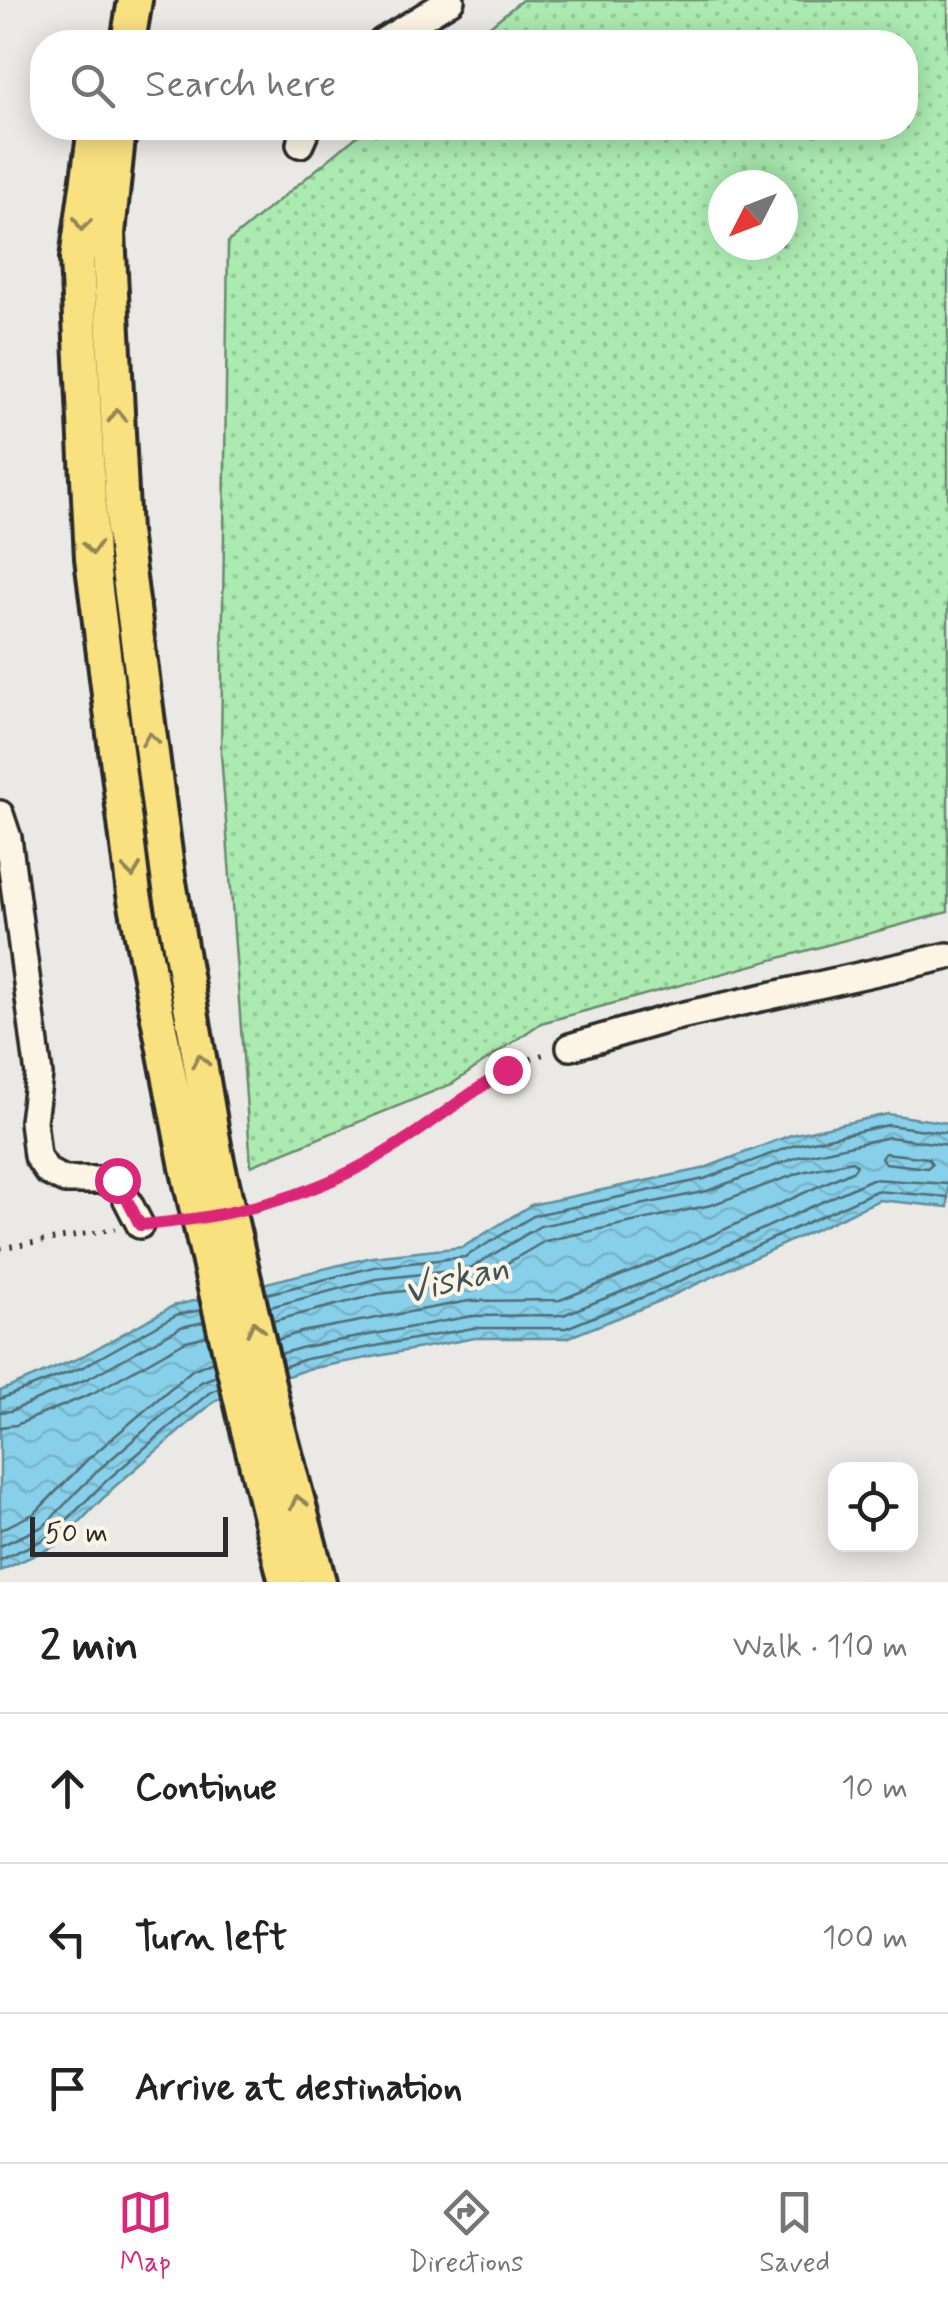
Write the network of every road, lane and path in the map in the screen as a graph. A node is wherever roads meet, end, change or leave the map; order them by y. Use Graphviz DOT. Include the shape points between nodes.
graph roads {
  1 [pos="112,0"];
  2 [pos="135,0"];
  3 [pos="451,0"];
  4 [pos="108,30"];
  5 [pos="130,30"];
  6 [pos="402,30"];
  7 [pos="93,140"];
  8 [pos="118,140"];
  9 [pos="0,814"];
  10 [pos="948,956"];
  11 [pos="570,1047"];
  12 [pos="202,1162"];
  13 [pos="254,1208"];
  14 [pos="140,1225"];
  15 [pos="0,1248"];
  16 [pos="262,1424"];
  17 [pos="286,1582"];
  18 [pos="320,1582"];
  1 -- 4 [label="main road"];
  2 -- 5 [label="main road"];
  3 -- 6 [label="street"];
  7 -- 12 [label="main road, one-way" via="78,258 92,558 134,894"];
  12 -- 8 [label="main road, one-way" via="123,532 108,233"];
  9 -- 14 [label="street" via="34,1019 36,1156 65,1180 117,1180"];
  10 -- 11 [label="street"];
  11 -- 13 [label="path" via="507,1070 368,1163"];
  12 -- 16 [label="main road, bridge"];
  14 -- 15 [label="path"];
  16 -- 17 [label="main road"];
  18 -- 16 [label="main road, one-way"];
}
